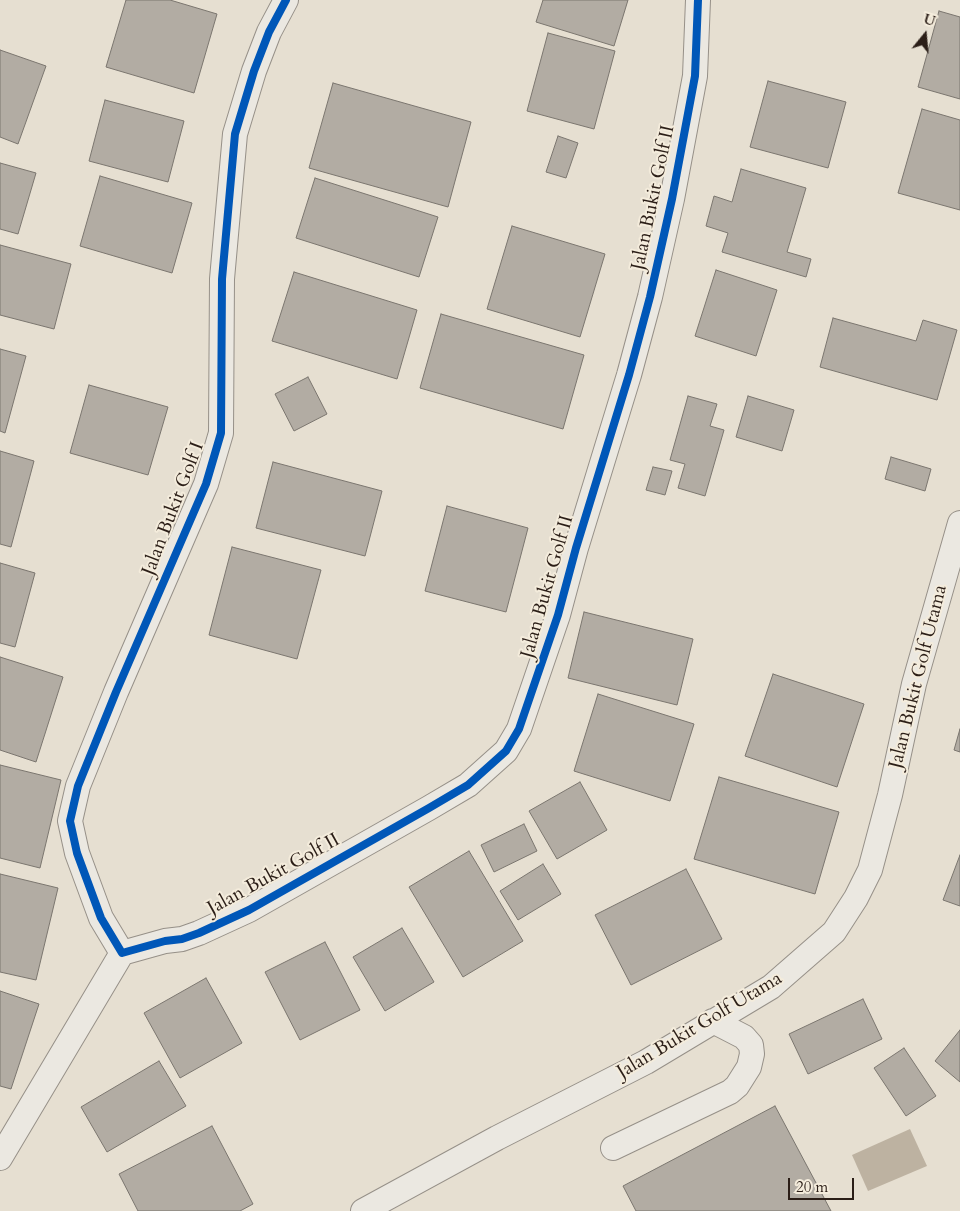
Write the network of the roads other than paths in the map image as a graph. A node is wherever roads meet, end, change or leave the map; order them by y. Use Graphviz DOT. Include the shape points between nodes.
graph roads {
  1 [pos="286,0"];
  2 [pos="698,0"];
  3 [pos="960,523"];
  4 [pos="122,953"];
  5 [pos="713,1021"];
  6 [pos="613,1148"];
  7 [pos="0,1158"];
  8 [pos="363,1211"];
  1 -- 4 [label="street, Jalan Bukit Golf I" via="254,71 235,134 222,279 221,433 206,484 78,786 70,821 77,853 101,918"];
  2 -- 4 [label="street, Jalan Bukit Golf II" via="695,76 650,297 558,615 515,737 506,751 468,785 249,910 199,934"];
  3 -- 5 [label="street, Jalan Bukit Golf Utama" via="914,684 880,834 860,891 834,932 771,988"];
  4 -- 7 [label="street"];
  5 -- 6 [label="street" via="744,1036 751,1045 749,1067 737,1086"];
  5 -- 8 [label="street, Jalan Bukit Golf Utama" via="646,1062 481,1146"];
}
